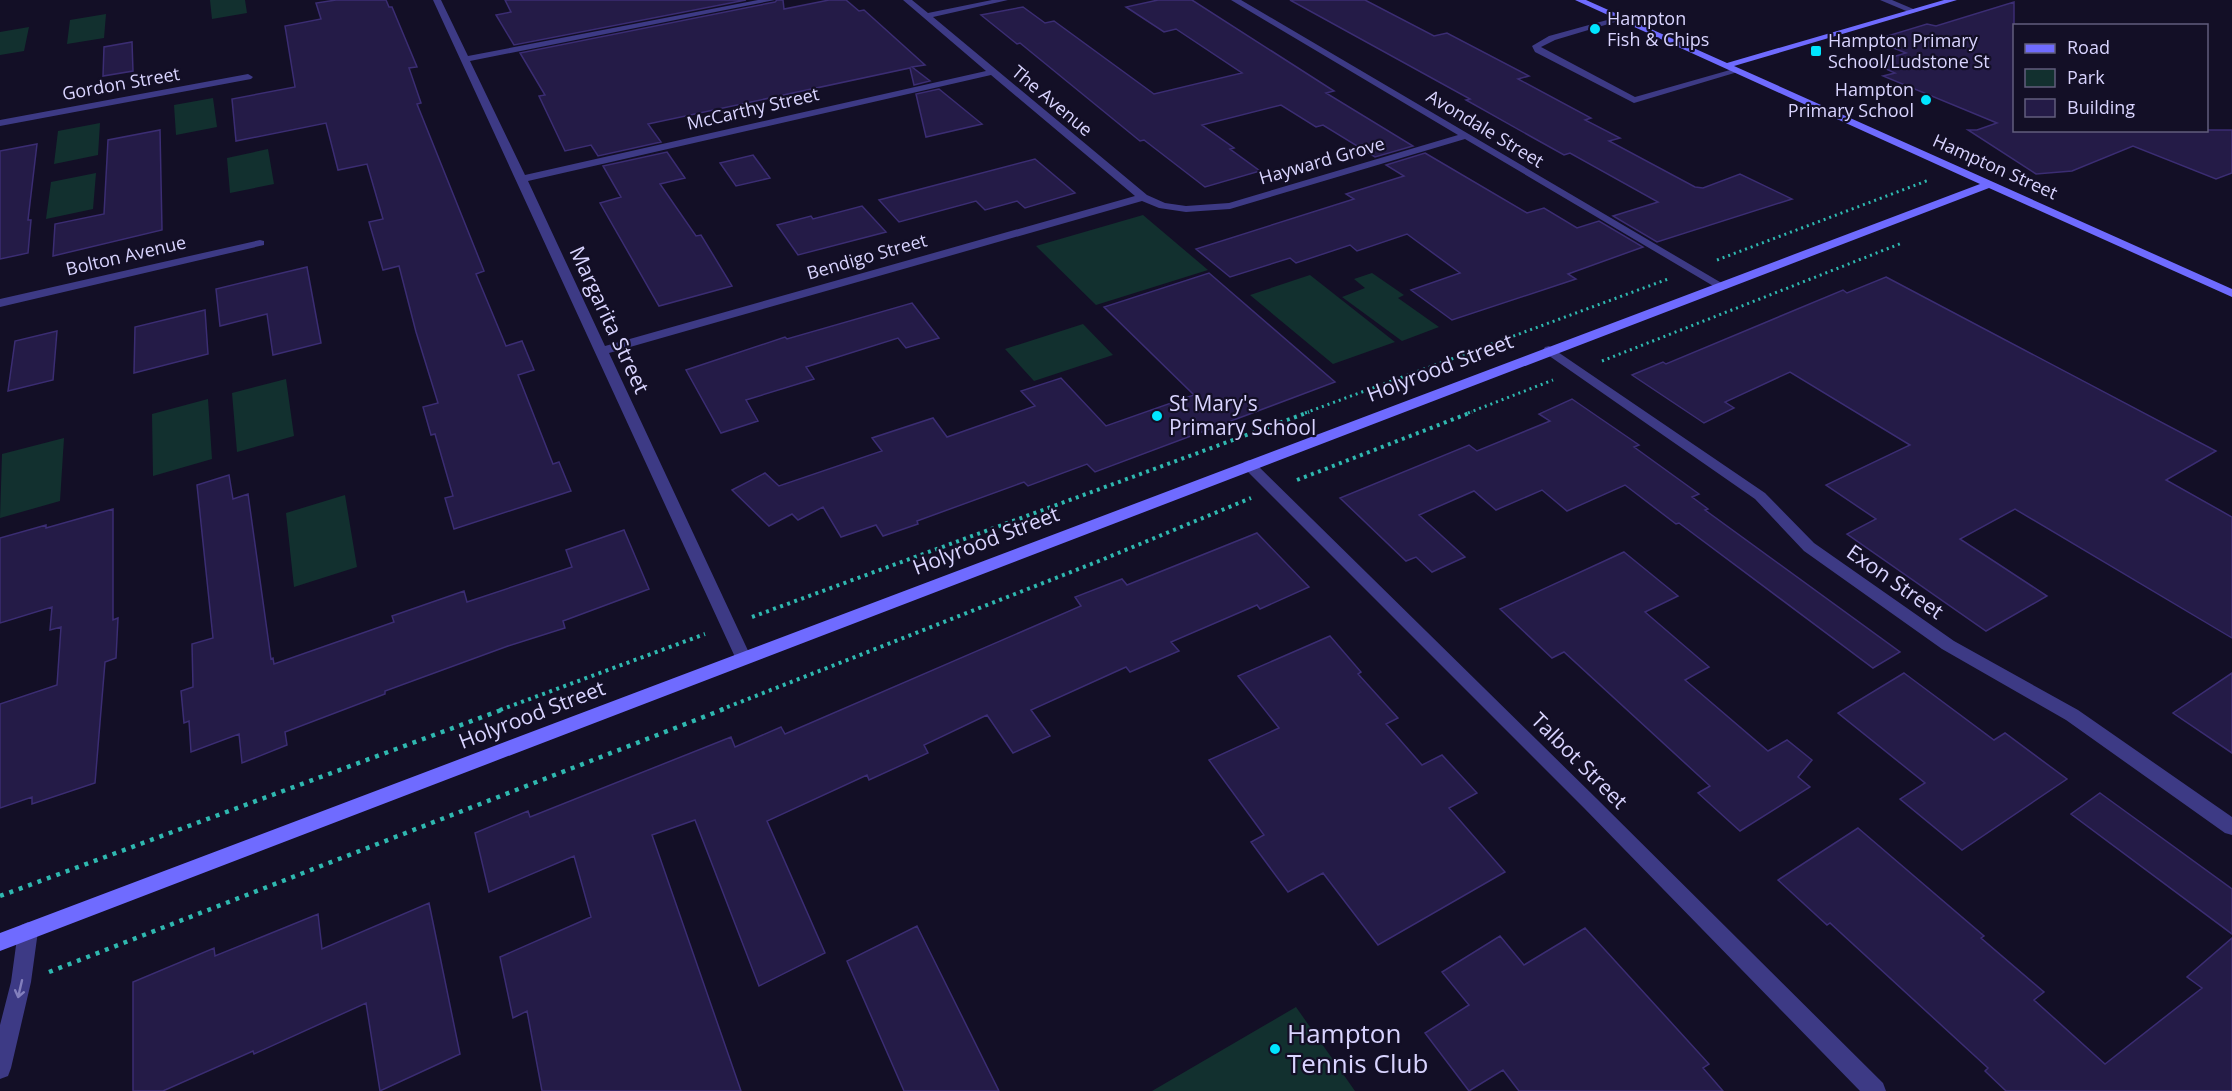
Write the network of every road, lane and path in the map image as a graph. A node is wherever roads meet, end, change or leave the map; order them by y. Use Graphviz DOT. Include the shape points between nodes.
graph roads {
  1 [pos="437,0"];
  2 [pos="771,0"];
  3 [pos="907,0"];
  4 [pos="1004,0"];
  5 [pos="1235,0"];
  6 [pos="1579,0"];
  7 [pos="1884,0"];
  8 [pos="1953,0"];
  9 [pos="1914,11"];
  10 [pos="926,16"];
  11 [pos="1621,19"];
  12 [pos="465,59"];
  13 [pos="1726,66"];
  14 [pos="1737,71"];
  15 [pos="992,72"];
  16 [pos="248,77"];
  17 [pos="0,123"];
  18 [pos="1466,136"];
  19 [pos="1936,177"];
  20 [pos="522,179"];
  21 [pos="1989,184"];
  22 [pos="1143,197"];
  23 [pos="1186,210"];
  24 [pos="1908,241"];
  25 [pos="260,243"];
  26 [pos="1691,270"];
  27 [pos="1719,285"];
  28 [pos="2232,293"];
  29 [pos="0,303"];
  30 [pos="1550,350"];
  31 [pos="602,351"];
  32 [pos="1579,370"];
  33 [pos="1249,465"];
  34 [pos="1273,489"];
  35 [pos="728,626"];
  36 [pos="743,657"];
  37 [pos="2232,827"];
  38 [pos="0,896"];
  39 [pos="28,931"];
  40 [pos="0,942"];
  41 [pos="21,982"];
  42 [pos="0,1068"];
  43 [pos="1875,1091"];
  1 -- 12 [label="street, Margarita Street"];
  2 -- 12 [label="street"];
  3 -- 10 [label="street, The Avenue"];
  4 -- 10 [label="street"];
  5 -- 18 [label="street, Avondale Street"];
  6 -- 11 [label="street, Hampton Street"];
  7 -- 9 [label="street"];
  8 -- 9 [label="street"];
  9 -- 13 [label="street"];
  10 -- 15 [label="street, The Avenue"];
  11 -- 13 [label="street, Hampton Street"];
  11 -- 14 [label="street" via="1536,46 1634,100"];
  12 -- 20 [label="street, Margarita Street"];
  13 -- 14 [label="street, Hampton Street"];
  14 -- 21 [label="street, Hampton Street"];
  15 -- 20 [label="street, McCarthy Street"];
  15 -- 22 [label="street, The Avenue"];
  16 -- 17 [label="street, Gordon Street"];
  18 -- 23 [label="street, Hayward Grove" via="1230,206"];
  18 -- 26 [label="street, Avondale Street"];
  19 -- 26 [label="path"];
  20 -- 31 [label="street, Margarita Street"];
  21 -- 27 [label="street, Holyrood Street"];
  21 -- 28 [label="street, Hampton Street"];
  22 -- 23 [label="street, The Avenue"];
  22 -- 31 [label="street, Bendigo Street"];
  24 -- 32 [label="path"];
  25 -- 29 [label="street, Bolton Avenue"];
  26 -- 27 [label="street, Avondale Street"];
  26 -- 35 [label="path"];
  27 -- 30 [label="street, Holyrood Street"];
  30 -- 32 [label="street, Exon Street"];
  30 -- 33 [label="street, Holyrood Street"];
  31 -- 35 [label="street, Margarita Street"];
  32 -- 34 [label="path"];
  32 -- 37 [label="street, Exon Street" via="1760,496 1809,547 1948,645 2072,715"];
  33 -- 34 [label="street, Talbot Street"];
  33 -- 36 [label="street, Holyrood Street"];
  34 -- 41 [label="path"];
  34 -- 43 [label="street, Talbot Street"];
  35 -- 36 [label="street, Margarita Street"];
  35 -- 38 [label="path"];
  36 -- 39 [label="street, Holyrood Street"];
  39 -- 40 [label="street, Holyrood Street"];
  39 -- 41 [label="street"];
  41 -- 42 [label="street, one-way"];
}
